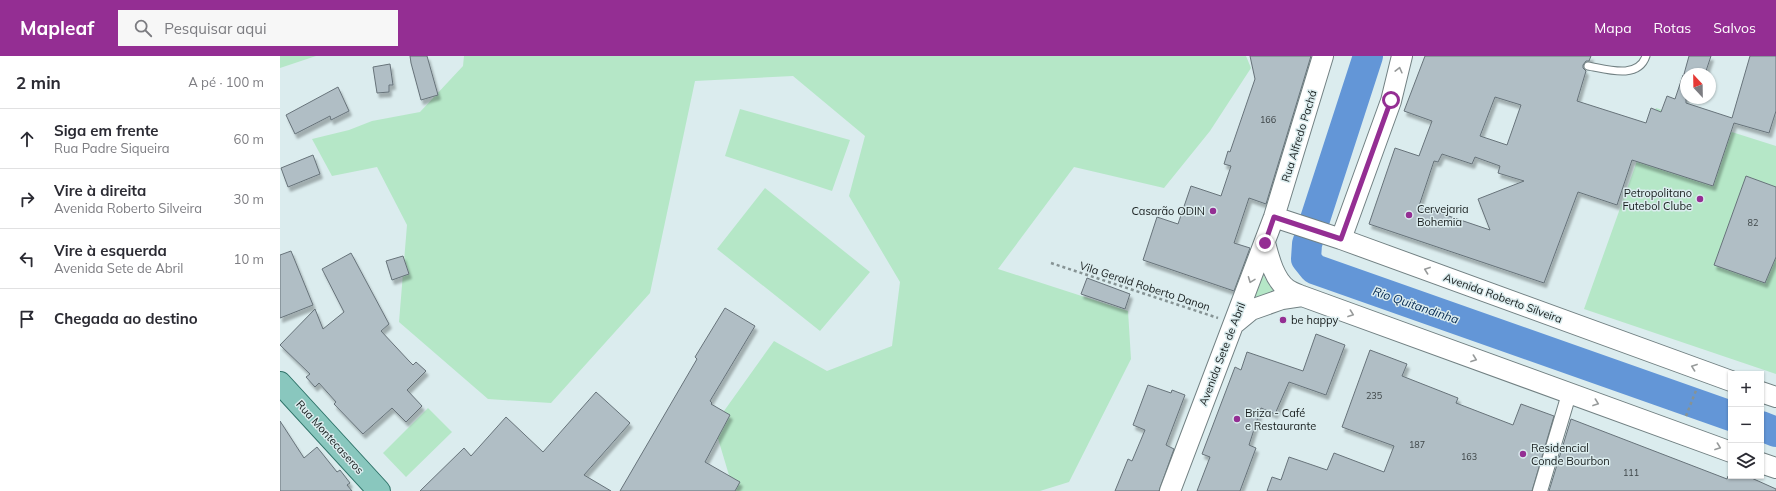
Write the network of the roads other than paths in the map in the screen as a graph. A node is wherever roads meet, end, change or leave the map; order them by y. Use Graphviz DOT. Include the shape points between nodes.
graph roads {
  1 [pos="1323,56"];
  2 [pos="1402,56"];
  3 [pos="1646,56"];
  4 [pos="1588,66"];
  5 [pos="1282,220"];
  6 [pos="1338,238"];
  7 [pos="1265,243"];
  8 [pos="1302,296"];
  9 [pos="1234,324"];
  10 [pos="1728,380"];
  11 [pos="280,383"];
  12 [pos="1764,393"];
  13 [pos="1569,394"];
  14 [pos="1776,397"];
  15 [pos="1728,451"];
  16 [pos="1764,464"];
  17 [pos="1776,468"];
  18 [pos="379,491"];
  19 [pos="1170,491"];
  20 [pos="1540,491"];
  1 -- 5 [label="main road, Rua Alfredo Pachá"];
  6 -- 2 [label="main road, one-way" via="1391,100"];
  3 -- 4 [label="lane" via="1638,67 1627,72"];
  5 -- 6 [label="main road, Avenida Roberto Silveira"];
  5 -- 7 [label="main road, Avenida Sete de Abril"];
  10 -- 6 [label="main road, Avenida Roberto Silveira, one-way"];
  7 -- 8 [label="main road" via="1278,278 1287,289"];
  7 -- 9 [label="main road, Avenida Sete de Abril, one-way"];
  8 -- 9 [label="main road" via="1282,299 1251,310"];
  8 -- 13 [label="main road, one-way"];
  9 -- 19 [label="main road, Avenida Sete de Abril"];
  11 -- 18 [label="main road, Rua Montecaseros"];
  12 -- 14 [label="main road"];
  13 -- 15 [label="main road, one-way"];
  13 -- 20 [label="street"];
  16 -- 17 [label="main road"];
}
